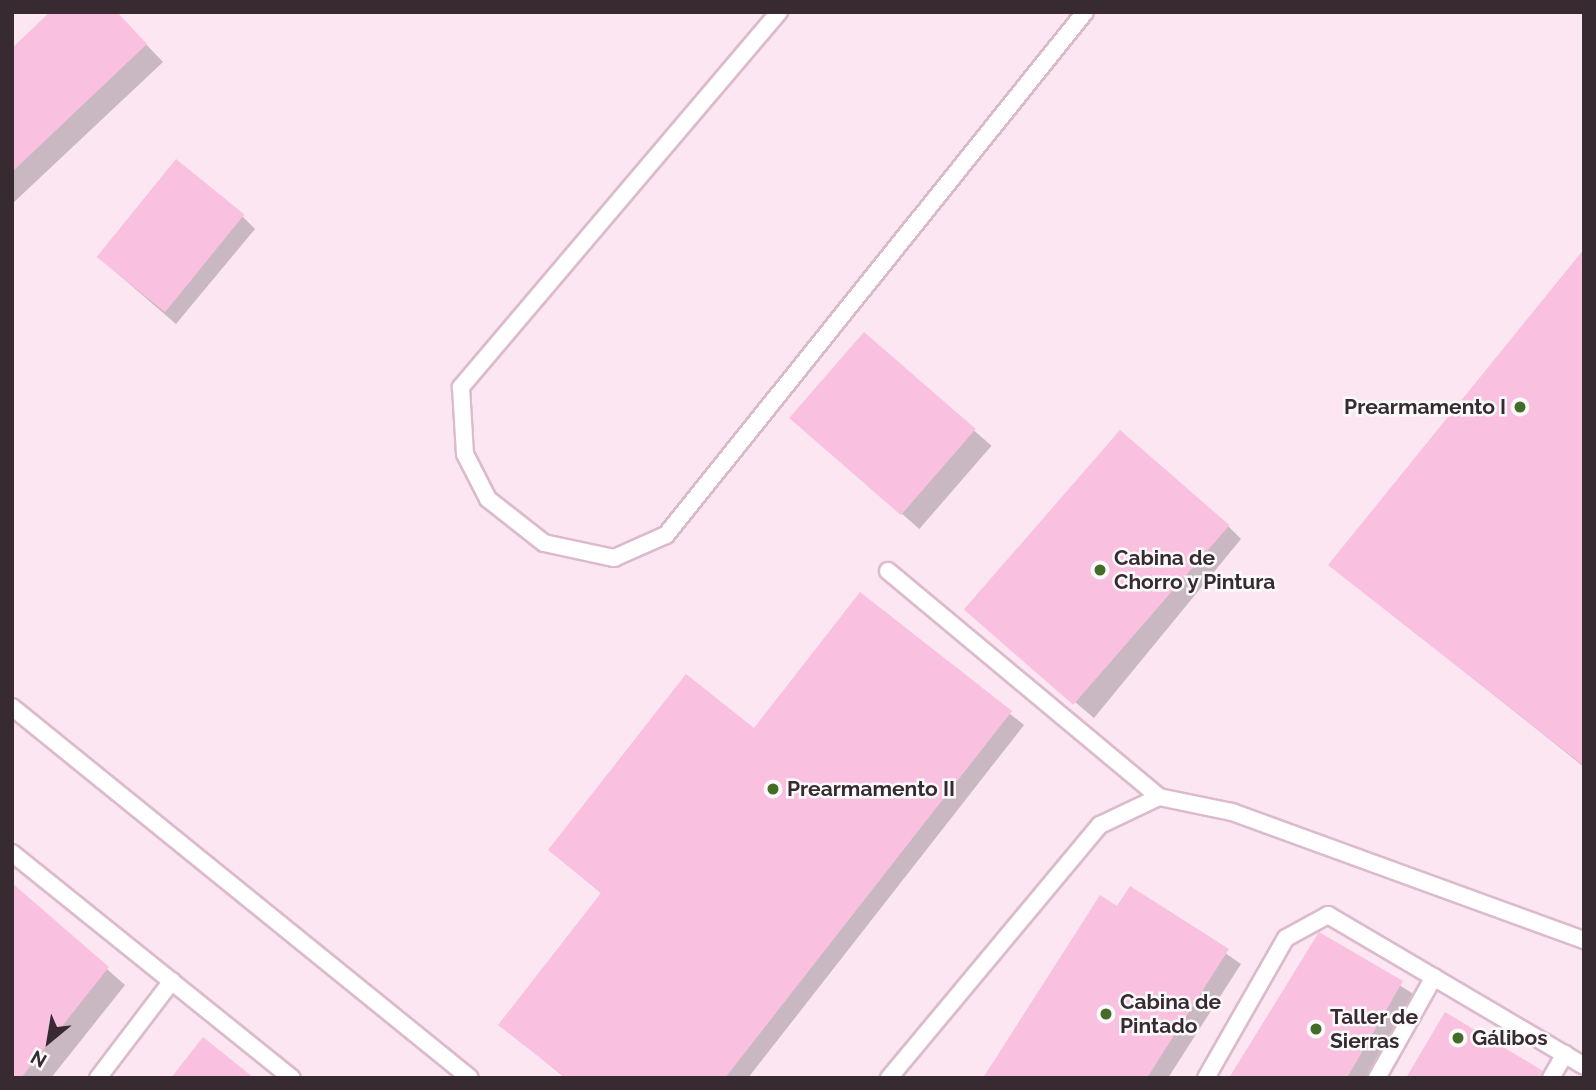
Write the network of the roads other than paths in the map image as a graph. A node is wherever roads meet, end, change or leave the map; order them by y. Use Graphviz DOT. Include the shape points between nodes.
graph roads {
  1 [pos="779,12"];
  2 [pos="1085,12"];
  3 [pos="888,571"];
  4 [pos="12,707"];
  5 [pos="1158,797"];
  6 [pos="12,853"];
  7 [pos="1584,940"];
  8 [pos="1434,977"];
  9 [pos="172,981"];
  10 [pos="1564,1054"];
  11 [pos="1584,1066"];
  12 [pos="98,1078"];
  13 [pos="292,1078"];
  14 [pos="470,1078"];
  15 [pos="889,1078"];
  16 [pos="1206,1078"];
  17 [pos="1377,1078"];
  18 [pos="1550,1078"];
  1 -- 2 [label="lane" via="461,387 465,454 488,499 544,543 614,558 666,535"];
  3 -- 5 [label="lane"];
  4 -- 14 [label="lane"];
  5 -- 7 [label="lane" via="1232,812"];
  5 -- 15 [label="lane" via="1100,825"];
  6 -- 9 [label="lane"];
  8 -- 10 [label="lane"];
  8 -- 16 [label="lane" via="1328,915 1286,938"];
  8 -- 17 [label="lane"];
  9 -- 12 [label="lane"];
  9 -- 13 [label="lane"];
  10 -- 11 [label="lane"];
  10 -- 18 [label="lane"];
}
